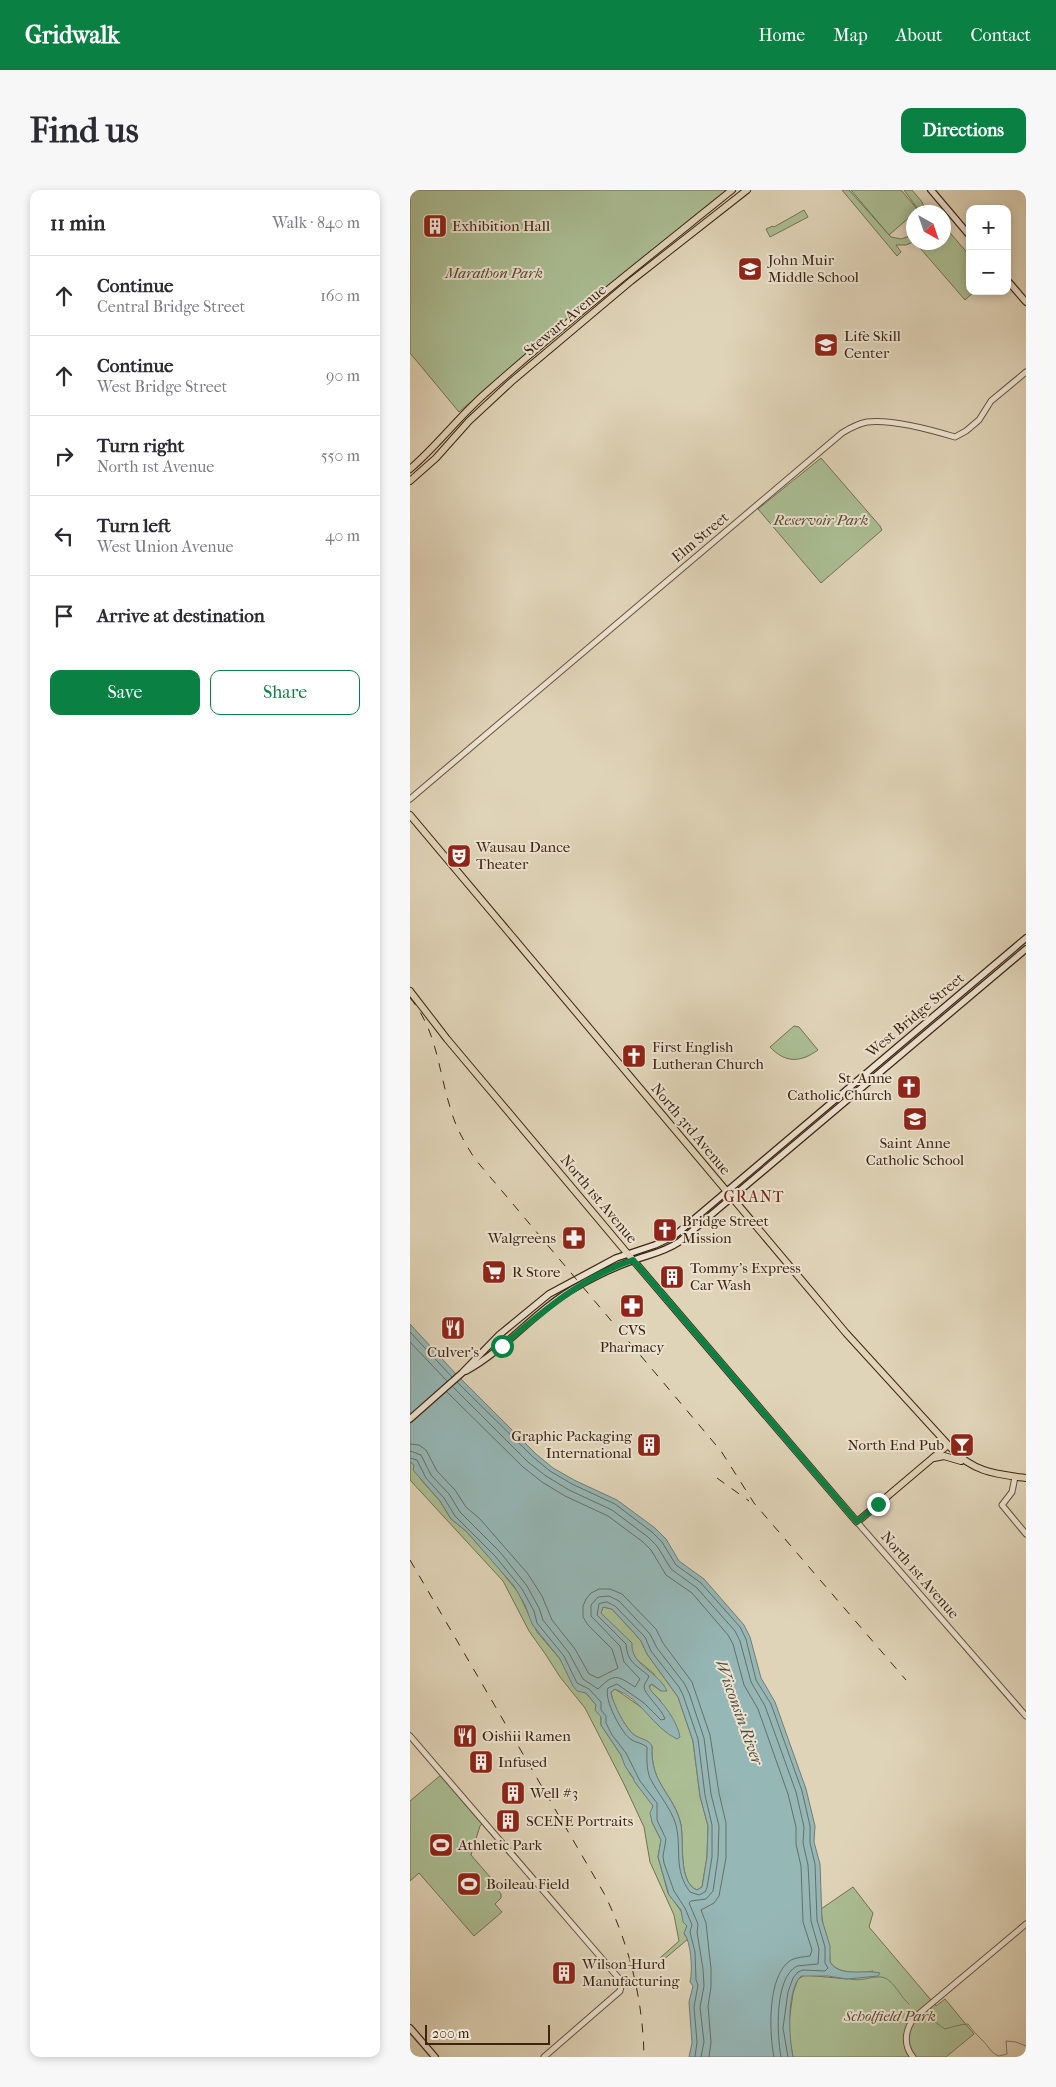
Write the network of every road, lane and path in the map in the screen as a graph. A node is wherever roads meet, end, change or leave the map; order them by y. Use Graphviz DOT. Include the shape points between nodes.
graph roads {
  1 [pos="732,190"];
  2 [pos="746,190"];
  3 [pos="931,190"];
  4 [pos="966,231"];
  5 [pos="1011,285"];
  6 [pos="1026,302"];
  7 [pos="1026,372"];
  8 [pos="410,469"];
  9 [pos="410,481"];
  10 [pos="410,799"];
  11 [pos="410,815"];
  12 [pos="1026,938"];
  13 [pos="1026,949"];
  14 [pos="410,991"];
  15 [pos="727,1191"];
  16 [pos="732,1197"];
  17 [pos="627,1253"];
  18 [pos="633,1260"];
  19 [pos="462,1373"];
  20 [pos="410,1419"];
  21 [pos="948,1445"];
  22 [pos="932,1458"];
  23 [pos="964,1462"];
  24 [pos="1015,1477"];
  25 [pos="1026,1478"];
  26 [pos="857,1522"];
  27 [pos="1026,1534"];
  28 [pos="1026,1716"];
  29 [pos="410,1736"];
  30 [pos="1026,1924"];
  31 [pos="410,2028"];
  32 [pos="435,2057"];
  33 [pos="544,2057"];
  34 [pos="913,2057"];
  1 -- 8 [label="main road, Stewart Avenue" via="498,382"];
  2 -- 9 [label="main road, Stewart Avenue" via="499,392"];
  3 -- 4 [label="main road"];
  5 -- 6 [label="main road"];
  7 -- 10 [label="street, Elm Street" via="993,400 979,420 958,436 874,422 855,425 842,433"];
  11 -- 15 [label="main road, North 3rd Avenue"];
  12 -- 15 [label="main road, West Bridge Street"];
  13 -- 16 [label="main road, West Bridge Street"];
  14 -- 17 [label="main road, North 1st Avenue"];
  15 -- 16 [label="main road, North 3rd Avenue"];
  15 -- 17 [label="main road, West Bridge Street" via="672,1237"];
  16 -- 18 [label="main road, West Bridge Street" via="675,1245"];
  16 -- 21 [label="main road, North 3rd Avenue" via="879,1371"];
  17 -- 18 [label="main road, North 1st Avenue"];
  17 -- 19 [label="main road, West Bridge Street" via="549,1294 500,1335"];
  18 -- 19 [label="main road, West Bridge Street" via="581,1285 542,1311 488,1357"];
  18 -- 26 [label="main road, North 1st Avenue"];
  19 -- 20 [label="main road"];
  21 -- 22 [label="main road"];
  21 -- 23 [label="main road, North 3rd Avenue"];
  22 -- 23 [label="main road" via="944,1456"];
  22 -- 26 [label="main road"];
  23 -- 24 [label="main road" via="984,1471"];
  24 -- 25 [label="main road"];
  24 -- 27 [label="street" via="1012,1492 1002,1506"];
  26 -- 28 [label="street, North 1st Avenue"];
  29 -- 33 [label="street" via="616,1973 622,1984 620,1991"];
  30 -- 34 [label="street" via="914,2018 906,2038"];
  31 -- 32 [label="main road"];
}
